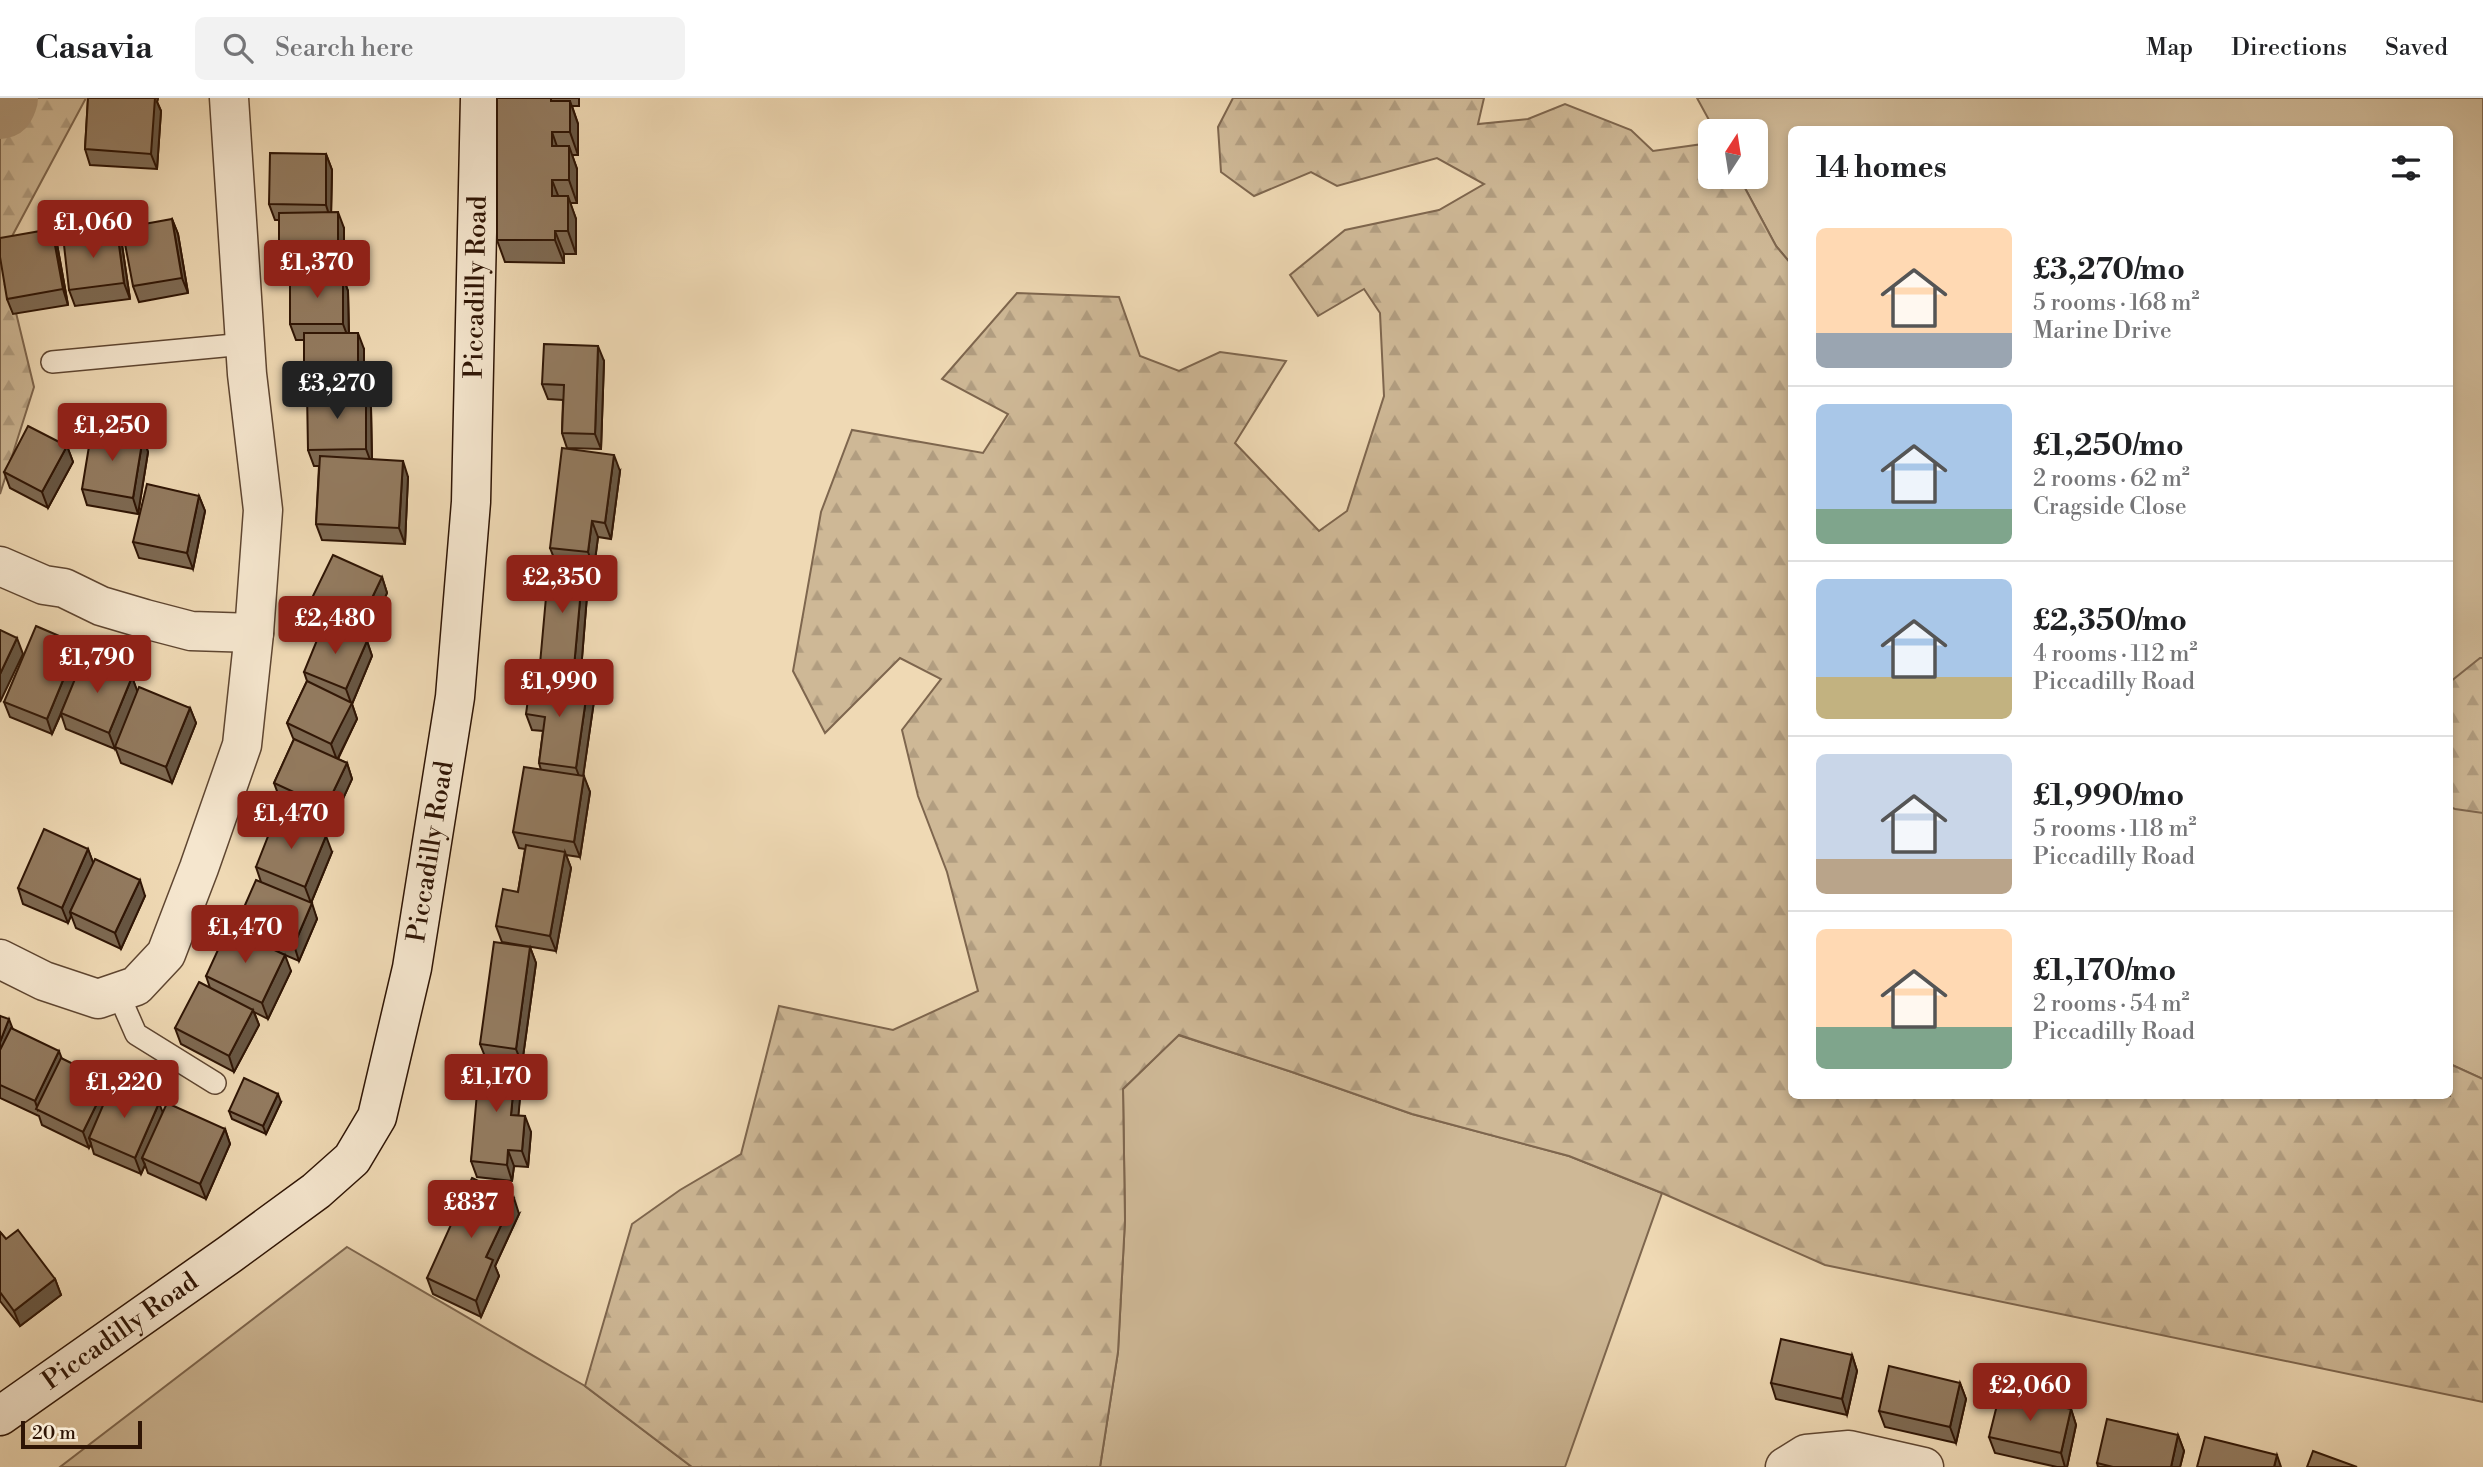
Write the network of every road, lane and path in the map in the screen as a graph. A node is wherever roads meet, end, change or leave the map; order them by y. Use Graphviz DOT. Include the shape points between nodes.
graph roads {
  1 [pos="229,98"];
  2 [pos="480,98"];
  3 [pos="245,344"];
  4 [pos="52,362"];
  5 [pos="0,566"];
  6 [pos="254,633"];
  7 [pos="0,959"];
  8 [pos="118,993"];
  9 [pos="215,1083"];
  10 [pos="0,1416"];
  11 [pos="1785,1467"];
  12 [pos="1924,1467"];
  1 -- 3 [label="street"];
  2 -- 10 [label="street, Piccadilly Road" via="471,502 455,697 412,968 377,1117 352,1159 316,1191"];
  3 -- 4 [label="lane"];
  3 -- 6 [label="street" via="263,510"];
  5 -- 6 [label="street" via="145,619 191,631"];
  6 -- 8 [label="street" via="242,745 195,880 166,954 136,986"];
  7 -- 8 [label="street" via="44,981 98,999"];
  8 -- 9 [label="lane" via="136,1034"];
  11 -- 12 [label="street" via="1806,1454 1849,1450"];
}
